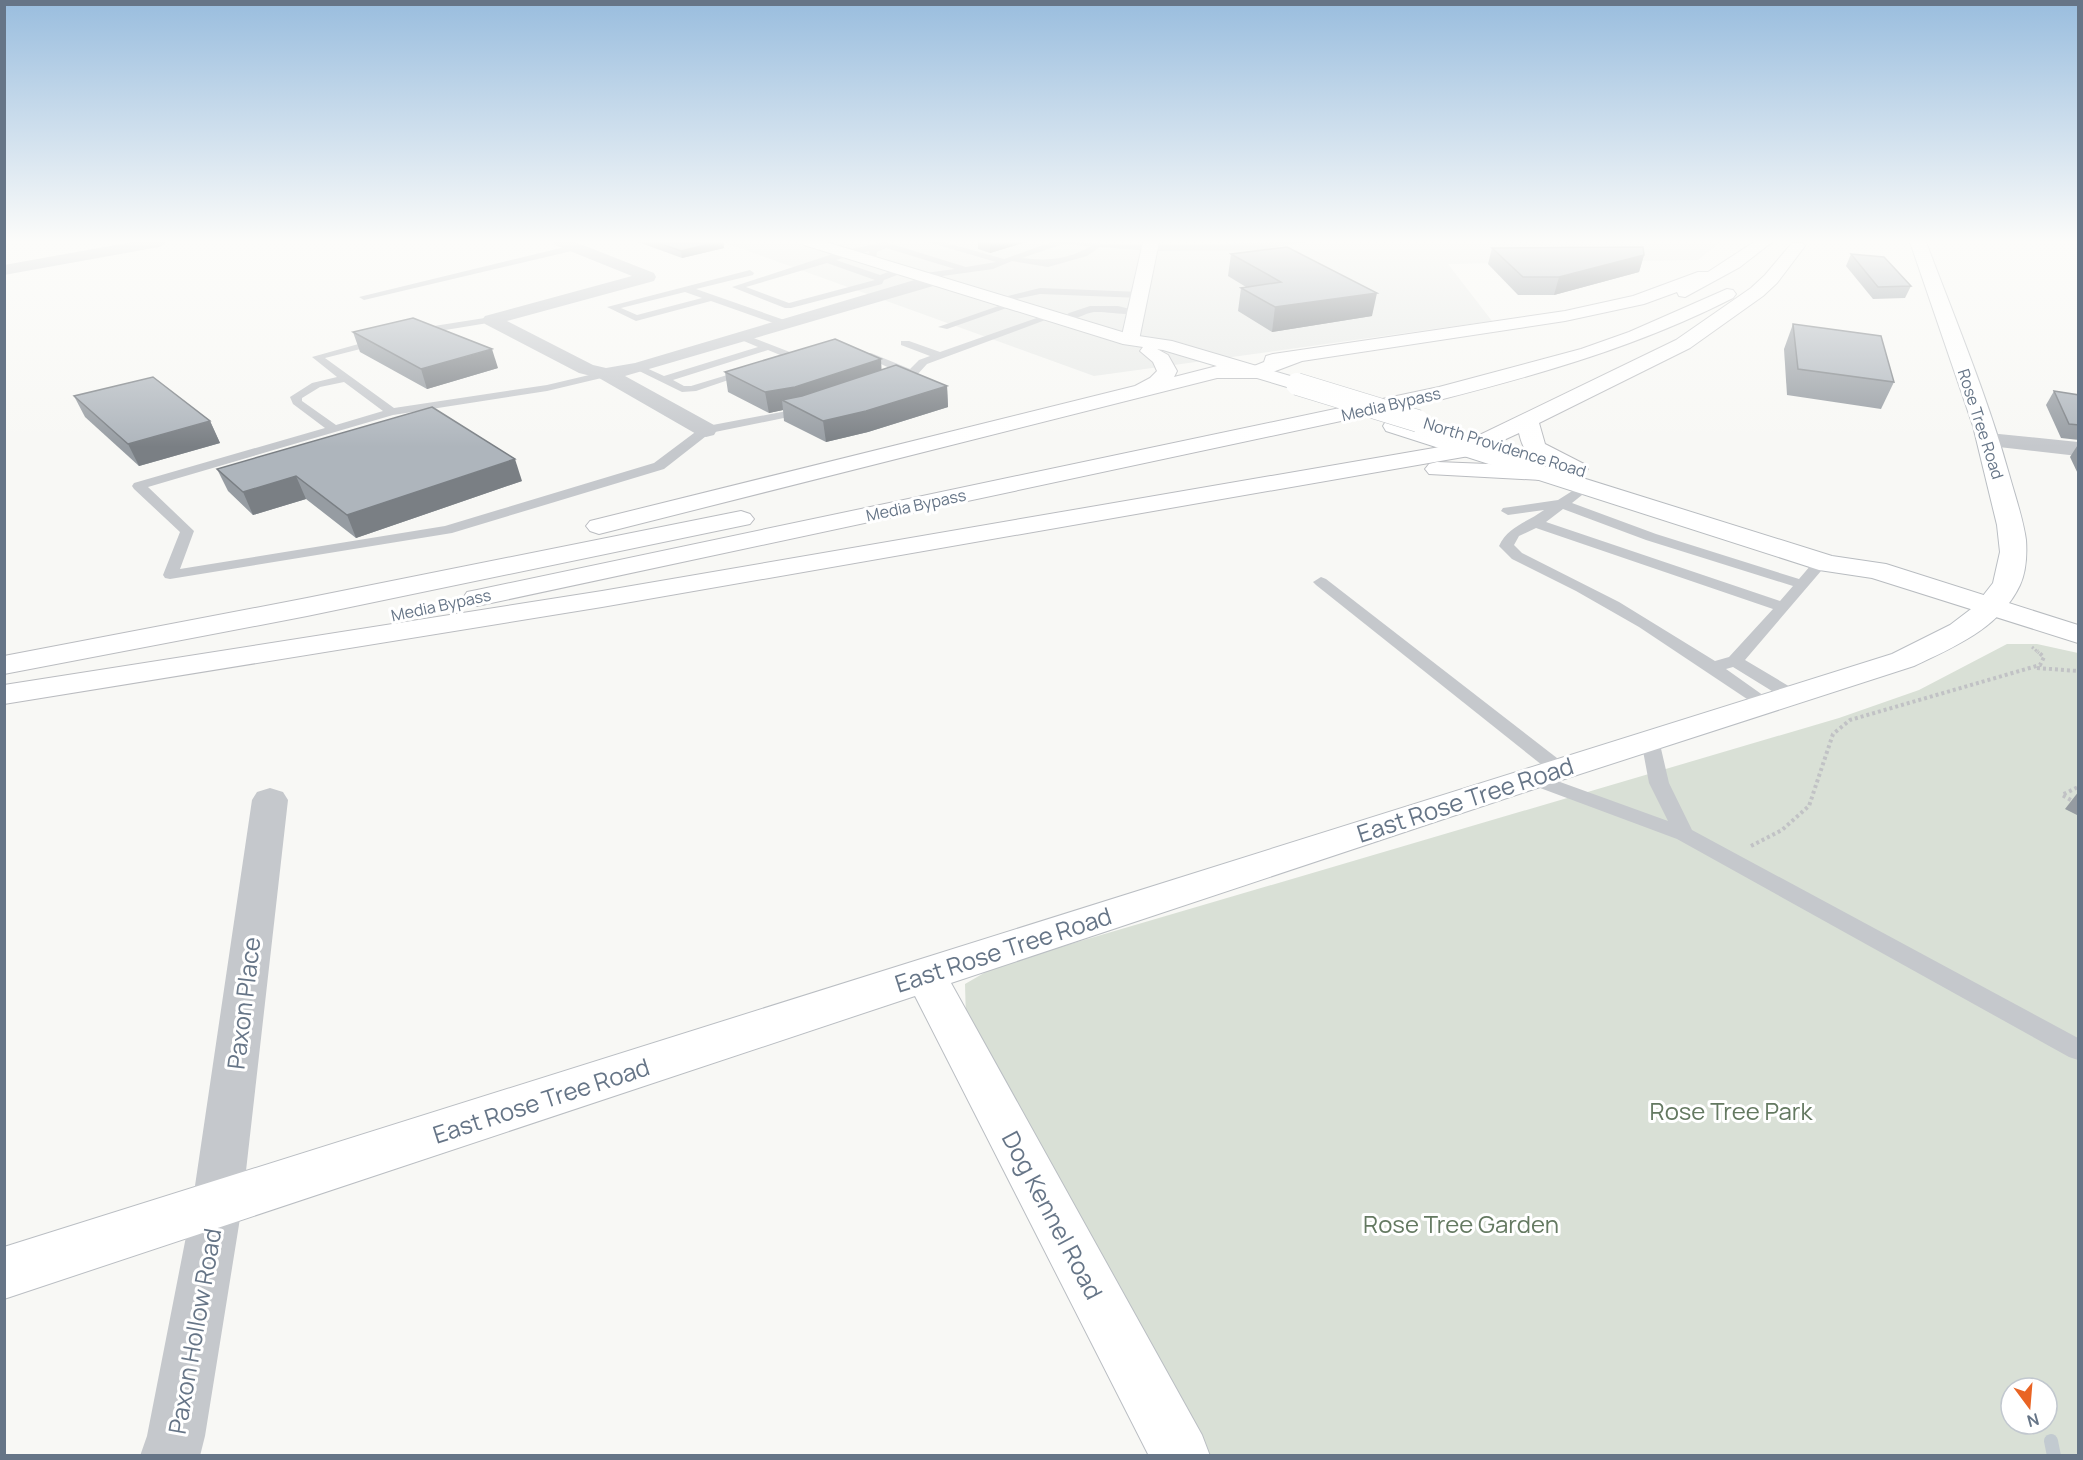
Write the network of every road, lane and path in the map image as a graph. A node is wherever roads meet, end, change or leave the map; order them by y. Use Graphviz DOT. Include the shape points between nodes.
graph roads {
  1 [pos="536,310"];
  2 [pos="619,310"];
  3 [pos="666,310"];
  4 [pos="747,310"];
  5 [pos="832,310"];
  6 [pos="985,310"];
  7 [pos="1032,310"];
  8 [pos="1088,310"];
  9 [pos="1137,310"];
  10 [pos="1595,310"];
  11 [pos="1642,310"];
  12 [pos="1692,310"];
  13 [pos="1731,310"];
  14 [pos="1942,310"];
  15 [pos="1058,318"];
  16 [pos="495,322"];
  17 [pos="786,324"];
  18 [pos="398,336"];
  19 [pos="743,337"];
  20 [pos="386,339"];
  21 [pos="984,340"];
  22 [pos="1130,340"];
  23 [pos="905,343"];
  24 [pos="768,346"];
  25 [pos="1150,351"];
  26 [pos="867,355"];
  27 [pos="941,356"];
  28 [pos="1295,358"];
  29 [pos="1220,367"];
  30 [pos="638,368"];
  31 [pos="606,374"];
  32 [pos="912,374"];
  33 [pos="1251,376"];
  34 [pos="345,378"];
  35 [pos="662,380"];
  36 [pos="879,386"];
  37 [pos="1143,390"];
  38 [pos="823,405"];
  39 [pos="392,412"];
  40 [pos="1528,422"];
  41 [pos="334,429"];
  42 [pos="706,430"];
  43 [pos="1989,440"];
  44 [pos="1477,445"];
  45 [pos="2079,449"];
  46 [pos="1541,473"];
  47 [pos="1315,475"];
  48 [pos="1580,478"];
  49 [pos="835,499"];
  50 [pos="1562,504"];
  51 [pos="1508,511"];
  52 [pos="765,514"];
  53 [pos="1573,522"];
  54 [pos="1536,523"];
  55 [pos="1608,534"];
  56 [pos="1642,546"];
  57 [pos="1679,558"];
  58 [pos="1822,561"];
  59 [pos="1717,570"];
  60 [pos="1876,570"];
  61 [pos="1321,582"];
  62 [pos="1756,583"];
  63 [pos="1801,584"];
  64 [pos="1991,606"];
  65 [pos="1783,607"];
  66 [pos="2079,634"];
  67 [pos="2028,644"];
  68 [pos="1736,662"];
  69 [pos="4,664"];
  70 [pos="2030,667"];
  71 [pos="1714,668"];
  72 [pos="2079,671"];
  73 [pos="4,694"];
  74 [pos="1778,699"];
  75 [pos="1650,740"];
  76 [pos="1545,773"];
  77 [pos="2079,786"];
  78 [pos="270,800"];
  79 [pos="2076,803"];
  80 [pos="1684,834"];
  81 [pos="1726,858"];
  82 [pos="925,975"];
  83 [pos="2079,1050"];
  84 [pos="217,1206"];
  85 [pos="4,1274"];
  86 [pos="170,1455"];
  87 [pos="1180,1455"];
  1 -- 16 [label="street"];
  2 -- 3 [label="lane" via="636,318"];
  4 -- 17 [label="lane"];
  5 -- 17 [label="street"];
  6 -- 21 [label="lane" via="943,327"];
  7 -- 15 [label="main road, North Providence Road"];
  8 -- 15 [label="lane"];
  9 -- 22 [label="main road"];
  10 -- 28 [label="main road"];
  11 -- 49 [label="main road, Media Bypass" via="1473,365"];
  12 -- 73 [label="main road, Media Bypass" via="1570,357 1340,416"];
  13 -- 40 [label="main road" via="1683,344"];
  14 -- 43 [label="main road, Rose Tree Road"];
  15 -- 21 [label="lane"];
  15 -- 22 [label="main road, North Providence Road"];
  16 -- 18 [label="lane" via="463,322"];
  16 -- 31 [label="street" via="586,369"];
  17 -- 19 [label="street"];
  19 -- 24 [label="lane"];
  19 -- 30 [label="street"];
  20 -- 34 [label="lane" via="317,357"];
  21 -- 27 [label="lane"];
  22 -- 25 [label="main road, North Providence Road"];
  22 -- 29 [label="main road, North Providence Road" via="1165,345"];
  23 -- 27 [label="lane"];
  24 -- 35 [label="lane"];
  24 -- 35 [label="lane" via="791,359 692,389"];
  25 -- 29 [label="main road, North Providence Road"];
  25 -- 37 [label="main road" via="1161,359 1167,371 1157,383"];
  26 -- 32 [label="lane"];
  27 -- 32 [label="lane" via="923,362"];
  28 -- 29 [label="main road"];
  28 -- 33 [label="main road"];
  29 -- 33 [label="main road, North Providence Road"];
  29 -- 37 [label="main road"];
  30 -- 31 [label="street"];
  30 -- 35 [label="lane"];
  31 -- 39 [label="lane" via="547,388"];
  31 -- 42 [label="street"];
  32 -- 36 [label="lane"];
  33 -- 44 [label="main road, North Providence Road, bridge" via="1297,384 1418,421"];
  33 -- 44 [label="main road, North Providence Road" via="1274,389 1394,426"];
  34 -- 39 [label="lane"];
  34 -- 41 [label="lane" via="316,385 296,397 297,402"];
  37 -- 69 [label="main road" via="422,570"];
  38 -- 42 [label="lane"];
  39 -- 41 [label="lane"];
  40 -- 44 [label="main road"];
  40 -- 48 [label="main road" via="1537,449"];
  41 -- 42 [label="lane" via="139,486 187,531 170,575 447,530 658,466"];
  43 -- 45 [label="street"];
  43 -- 64 [label="main road, Rose Tree Road" via="2013,546 2006,585"];
  44 -- 46 [label="main road, North Providence Road"];
  44 -- 47 [label="main road"];
  44 -- 48 [label="main road, North Providence Road"];
  46 -- 47 [label="main road" via="1485,469"];
  46 -- 48 [label="main road, North Providence Road"];
  47 -- 73 [label="main road" via="613,597"];
  48 -- 50 [label="lane"];
  48 -- 58 [label="main road, North Providence Road"];
  48 -- 60 [label="main road, North Providence Road" via="1842,551"];
  50 -- 51 [label="lane"];
  50 -- 53 [label="lane"];
  50 -- 54 [label="lane"];
  52 -- 69 [label="main road, Media Bypass"];
  53 -- 54 [label="lane"];
  53 -- 55 [label="lane"];
  53 -- 55 [label="lane"];
  54 -- 71 [label="lane" via="1519,529 1506,546 1517,556 1615,607"];
  55 -- 56 [label="lane"];
  55 -- 56 [label="lane"];
  56 -- 57 [label="lane"];
  56 -- 57 [label="lane"];
  57 -- 59 [label="lane"];
  57 -- 59 [label="lane"];
  58 -- 60 [label="main road, North Providence Road"];
  58 -- 63 [label="lane"];
  59 -- 62 [label="lane"];
  59 -- 62 [label="lane"];
  60 -- 64 [label="main road, North Providence Road"];
  61 -- 76 [label="lane"];
  62 -- 63 [label="lane"];
  62 -- 65 [label="lane"];
  63 -- 65 [label="lane"];
  64 -- 66 [label="main road, North Providence Road"];
  64 -- 74 [label="main road, East Rose Tree Road" via="1966,629 1936,646"];
  65 -- 68 [label="lane"];
  67 -- 70 [label="path" via="2044,657 2040,665"];
  68 -- 71 [label="lane"];
  68 -- 74 [label="lane"];
  70 -- 72 [label="path"];
  70 -- 81 [label="path" via="1850,720 1833,734 1809,806 1782,830"];
  71 -- 74 [label="lane"];
  74 -- 75 [label="main road, East Rose Tree Road"];
  75 -- 76 [label="main road, East Rose Tree Road"];
  75 -- 80 [label="lane" via="1659,783"];
  76 -- 80 [label="lane"];
  76 -- 82 [label="main road, East Rose Tree Road"];
  77 -- 79 [label="path" via="2061,795"];
  78 -- 84 [label="street, Paxon Place"];
  80 -- 81 [label="lane"];
  81 -- 83 [label="lane"];
  82 -- 84 [label="main road, East Rose Tree Road"];
  82 -- 87 [label="main road, Dog Kennel Road"];
  84 -- 85 [label="main road, East Rose Tree Road"];
  84 -- 86 [label="street, Paxon Hollow Road"];
}
